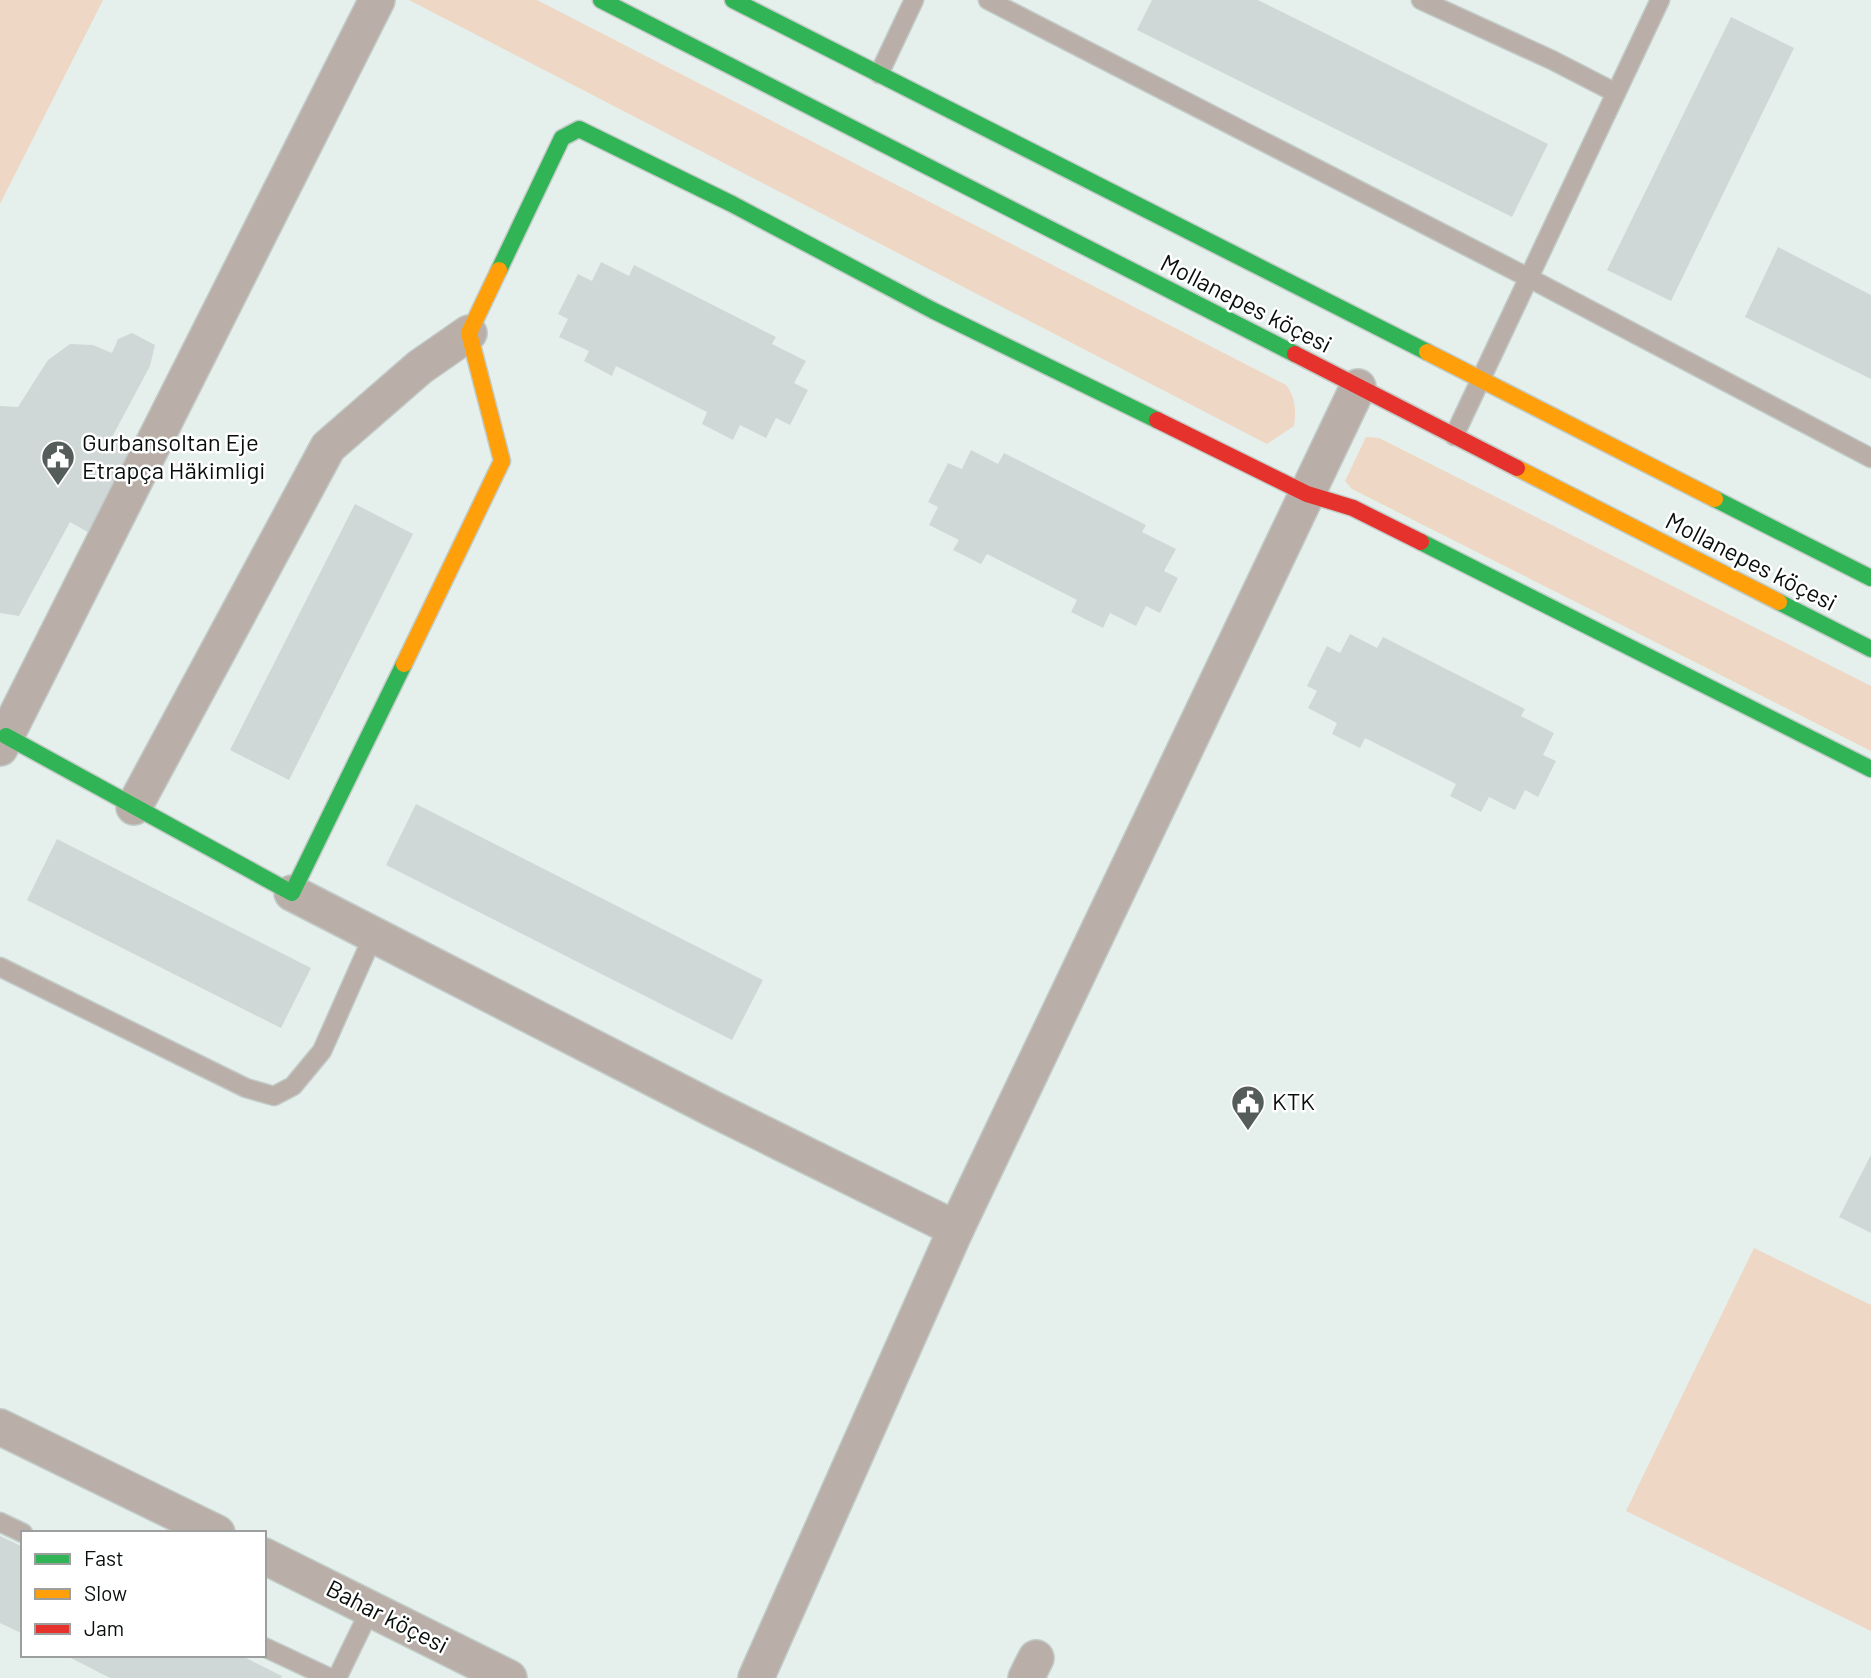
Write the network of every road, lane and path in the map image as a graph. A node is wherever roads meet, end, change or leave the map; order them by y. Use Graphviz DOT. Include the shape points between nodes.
graph roads {
  1 [pos="377,0"];
  2 [pos="601,0"];
  3 [pos="733,0"];
  4 [pos="914,0"];
  5 [pos="988,0"];
  6 [pos="1421,0"];
  7 [pos="1660,0"];
  8 [pos="879,74"];
  9 [pos="1616,93"];
  10 [pos="1529,278"];
  11 [pos="469,333"];
  12 [pos="1481,380"];
  13 [pos="1358,387"];
  14 [pos="1454,436"];
  15 [pos="1871,458"];
  16 [pos="1307,494"];
  17 [pos="1871,578"];
  18 [pos="1871,649"];
  19 [pos="3,742"];
  20 [pos="1871,769"];
  21 [pos="134,807"];
  22 [pos="292,893"];
  23 [pos="374,934"];
  24 [pos="0,967"];
  25 [pos="956,1229"];
  26 [pos="0,1427"];
  27 [pos="0,1522"];
  28 [pos="213,1531"];
  29 [pos="21,1532"];
  30 [pos="266,1557"];
  31 [pos="371,1608"];
  32 [pos="266,1648"];
  33 [pos="330,1678"];
  34 [pos="337,1678"];
  35 [pos="509,1678"];
  36 [pos="756,1678"];
  1 -- 19 [label="street"];
  2 -- 13 [label="street, Mollanepes köçesi"];
  3 -- 8 [label="street, Mollanepes köçesi"];
  4 -- 8 [label="lane"];
  5 -- 10 [label="lane"];
  6 -- 9 [label="lane"];
  7 -- 9 [label="lane"];
  8 -- 12 [label="street, Mollanepes köçesi"];
  9 -- 10 [label="lane"];
  10 -- 12 [label="lane"];
  10 -- 15 [label="lane"];
  11 -- 16 [label="street" via="562,138 579,128 934,311"];
  11 -- 21 [label="street" via="420,367 328,447"];
  11 -- 22 [label="street" via="502,461"];
  12 -- 14 [label="lane"];
  12 -- 17 [label="street, Mollanepes köçesi"];
  13 -- 14 [label="street, Mollanepes köçesi"];
  13 -- 16 [label="street"];
  14 -- 18 [label="street, Mollanepes köçesi"];
  16 -- 20 [label="street" via="1353,508"];
  16 -- 25 [label="street"];
  19 -- 21 [label="street"];
  21 -- 22 [label="street"];
  22 -- 23 [label="street"];
  23 -- 24 [label="lane" via="322,1051 293,1086 274,1096 246,1088"];
  23 -- 25 [label="street"];
  25 -- 36 [label="street"];
  26 -- 28 [label="street"];
  27 -- 29 [label="lane"];
  30 -- 31 [label="street, Bahar köçesi"];
  31 -- 34 [label="lane"];
  31 -- 35 [label="street, Bahar köçesi"];
  32 -- 33 [label="lane"];
}
